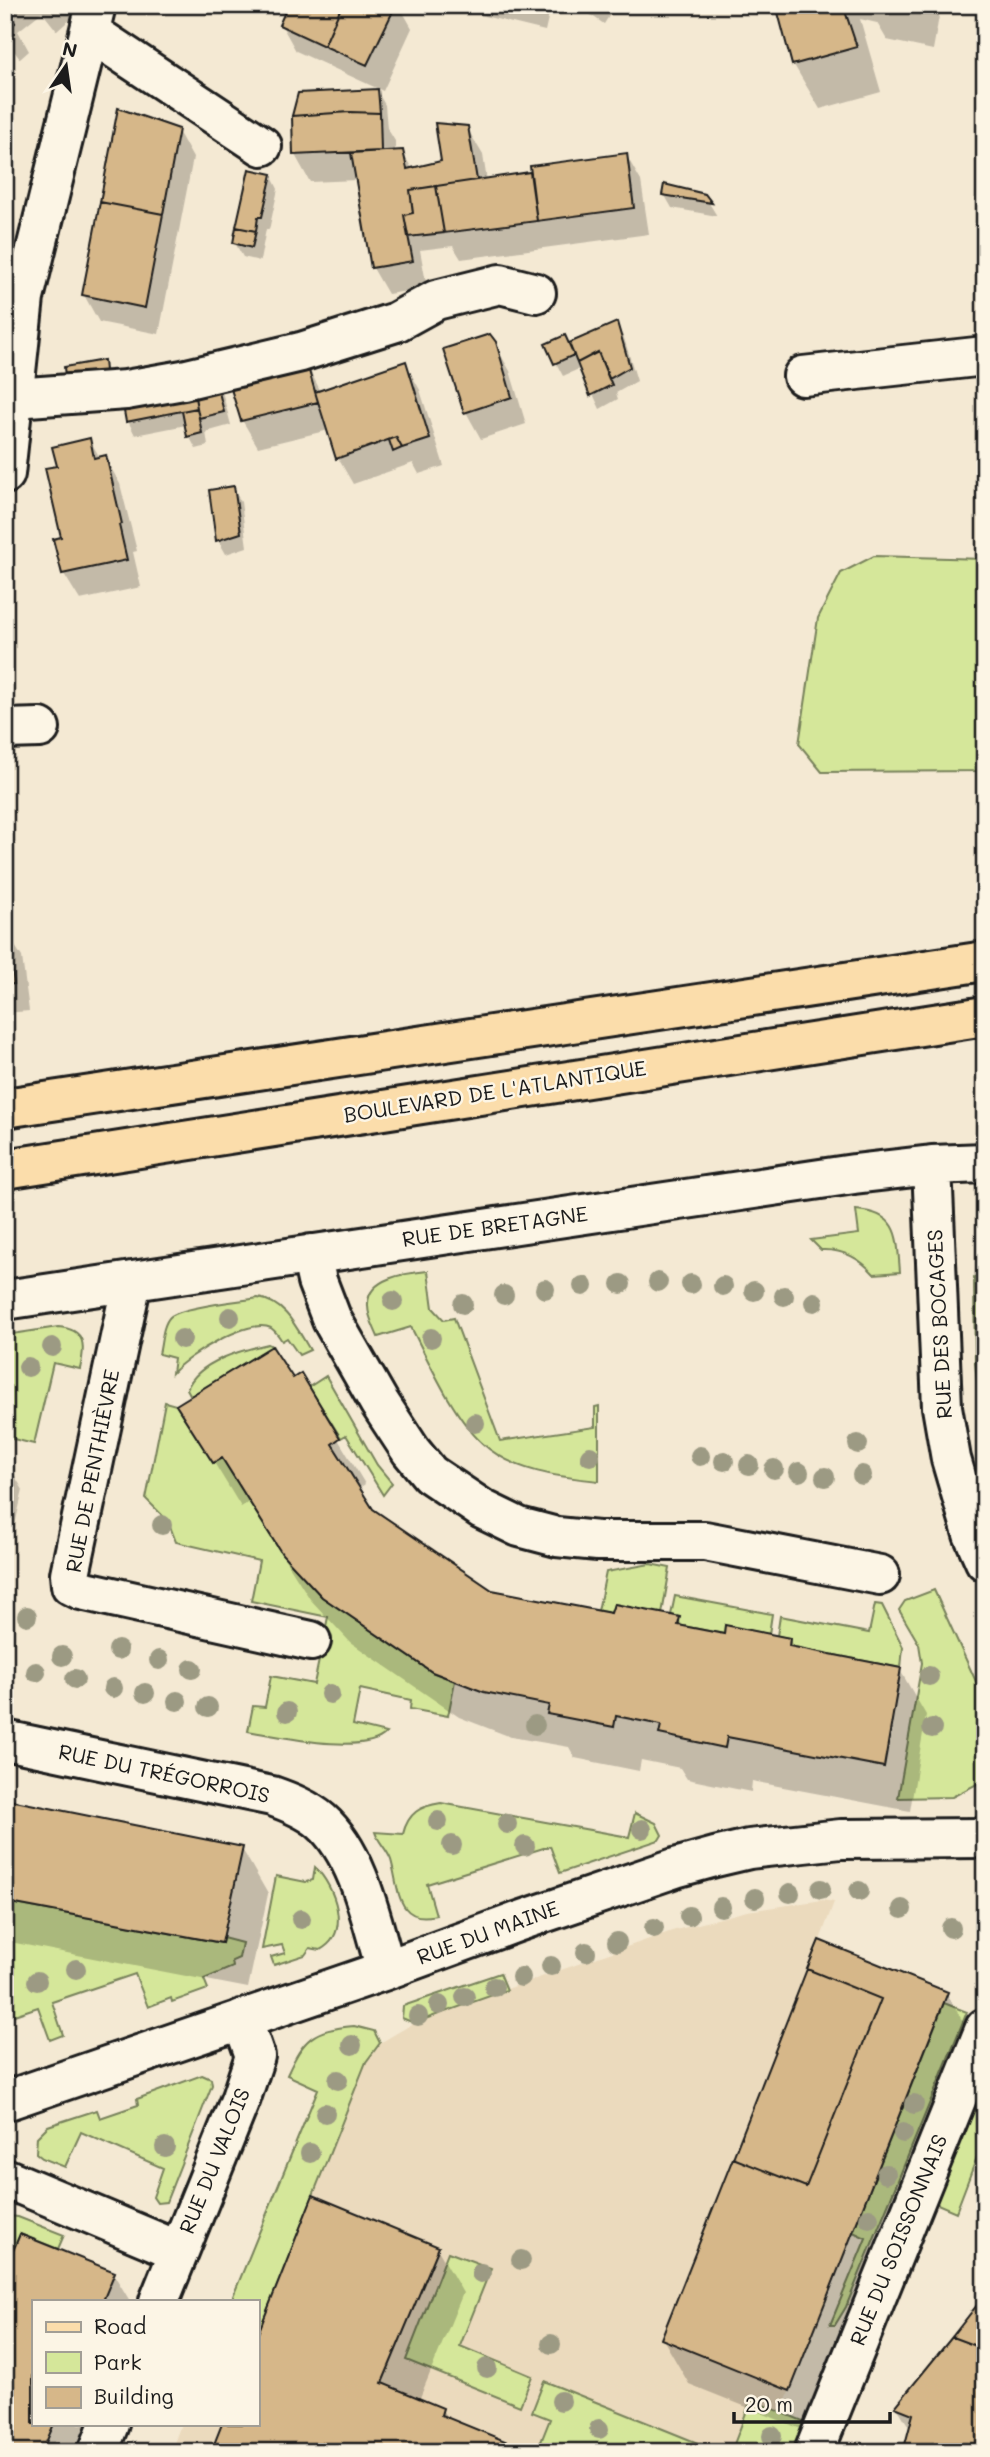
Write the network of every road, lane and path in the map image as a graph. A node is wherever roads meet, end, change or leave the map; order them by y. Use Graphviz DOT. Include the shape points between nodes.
graph roads {
  1 [pos="93,18"];
  2 [pos="262,146"];
  3 [pos="536,293"];
  4 [pos="985,355"];
  5 [pos="803,376"];
  6 [pos="14,398"];
  7 [pos="5,474"];
  8 [pos="985,961"];
  9 [pos="985,1016"];
  10 [pos="5,1108"];
  11 [pos="985,1163"];
  12 [pos="932,1165"];
  13 [pos="5,1169"];
  14 [pos="311,1254"];
  15 [pos="132,1280"];
  16 [pos="5,1300"];
  17 [pos="985,1561"];
  18 [pos="880,1575"];
  19 [pos="311,1642"];
  20 [pos="5,1740"];
  21 [pos="985,1838"];
  22 [pos="386,1970"];
  23 [pos="242,2019"];
  24 [pos="985,2028"];
  25 [pos="5,2101"];
  26 [pos="5,2178"];
  27 [pos="179,2251"];
  28 [pos="159,2300"];
  29 [pos="108,2426"];
  30 [pos="98,2452"];
  31 [pos="814,2452"];
  1 -- 2 [label="street"];
  1 -- 6 [label="street" via="24,298"];
  3 -- 6 [label="street" via="500,284 436,300 396,322 301,352 183,380 126,390"];
  4 -- 5 [label="street"];
  6 -- 7 [label="street"];
  8 -- 10 [label="main road"];
  9 -- 13 [label="main road, BOULEVARD DE L'ATLANTIQUE"];
  11 -- 12 [label="street, RUE DE BRETAGNE"];
  12 -- 14 [label="street, RUE DE BRETAGNE"];
  12 -- 17 [label="street, RUE DES BOCAGES" via="942,1407 951,1459"];
  14 -- 15 [label="street, RUE DE BRETAGNE"];
  14 -- 18 [label="street" via="332,1320 411,1451 430,1474 482,1509 519,1527 557,1537 705,1541"];
  15 -- 16 [label="street, RUE DE BRETAGNE"];
  15 -- 19 [label="street, RUE DE PENTHIÈVRE" via="72,1562 71,1585"];
  20 -- 22 [label="street, RUE DU TRÉGORROIS" via="272,1796 310,1812 338,1840 353,1865"];
  21 -- 22 [label="street, RUE DU MAINE" via="841,1839 749,1849 675,1868"];
  22 -- 23 [label="street, RUE DU MAINE"];
  23 -- 25 [label="street, RUE DU MAINE"];
  23 -- 27 [label="street, RUE DU VALOIS" via="255,2056"];
  24 -- 31 [label="street, RUE DU SOISSONNAIS"];
  26 -- 27 [label="street"];
  27 -- 28 [label="street, RUE DU VALOIS"];
  29 -- 30 [label="street"];
}
